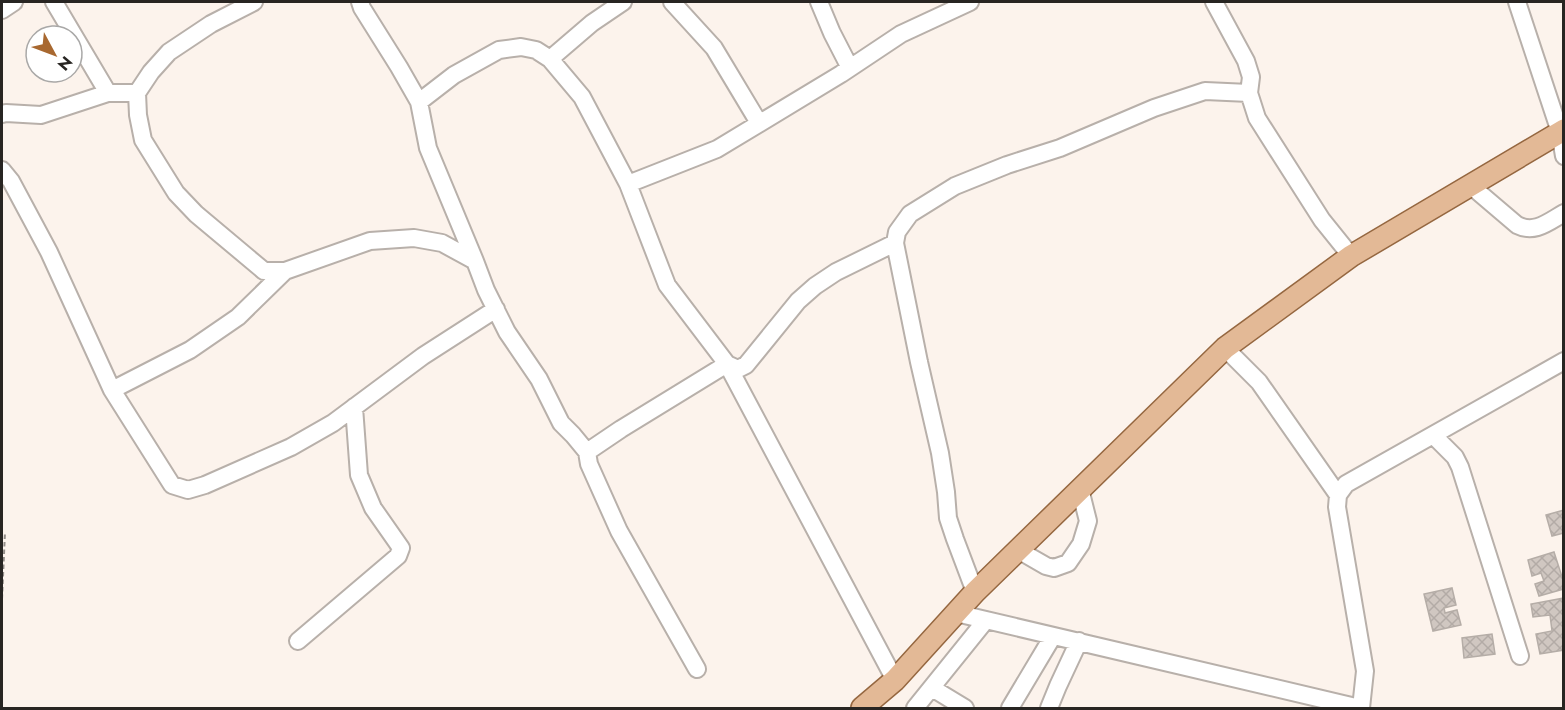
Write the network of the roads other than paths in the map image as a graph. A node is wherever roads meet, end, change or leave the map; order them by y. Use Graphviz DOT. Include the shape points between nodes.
graph roads {
  1 [pos="14,2"];
  2 [pos="54,2"];
  3 [pos="254,2"];
  4 [pos="360,2"];
  5 [pos="623,2"];
  6 [pos="672,2"];
  7 [pos="819,2"];
  8 [pos="969,2"];
  9 [pos="1214,2"];
  10 [pos="1517,2"];
  11 [pos="2,10"];
  12 [pos="550,59"];
  13 [pos="850,68"];
  14 [pos="108,93"];
  15 [pos="137,93"];
  16 [pos="1250,93"];
  17 [pos="419,102"];
  18 [pos="2,114"];
  19 [pos="759,123"];
  20 [pos="1562,131"];
  21 [pos="1563,156"];
  22 [pos="2,170"];
  23 [pos="628,184"];
  24 [pos="1470,185"];
  25 [pos="1563,213"];
  26 [pos="895,243"];
  27 [pos="1351,256"];
  28 [pos="475,261"];
  29 [pos="285,271"];
  30 [pos="496,309"];
  31 [pos="1225,348"];
  32 [pos="1563,362"];
  33 [pos="727,364"];
  34 [pos="112,390"];
  35 [pos="354,407"];
  36 [pos="1433,435"];
  37 [pos="587,452"];
  38 [pos="1080,489"];
  39 [pos="1338,495"];
  40 [pos="1018,550"];
  41 [pos="975,592"];
  42 [pos="956,613"];
  43 [pos="986,620"];
  44 [pos="1053,636"];
  45 [pos="298,641"];
  46 [pos="1079,641"];
  47 [pos="1520,656"];
  48 [pos="697,669"];
  49 [pos="895,680"];
  50 [pos="932,688"];
  51 [pos="862,708"];
  52 [pos="915,708"];
  53 [pos="966,708"];
  54 [pos="1010,708"];
  55 [pos="1049,708"];
  56 [pos="1361,708"];
  1 -- 11 [label="street"];
  2 -- 14 [label="street"];
  3 -- 15 [label="street" via="169,52"];
  4 -- 17 [label="street"];
  5 -- 12 [label="street"];
  6 -- 19 [label="street" via="714,48"];
  7 -- 13 [label="street"];
  8 -- 13 [label="street" via="901,34"];
  9 -- 16 [label="street" via="1246,61"];
  10 -- 20 [label="street"];
  12 -- 17 [label="street" via="521,47 499,50 454,75"];
  12 -- 23 [label="street" via="582,97"];
  13 -- 19 [label="street"];
  14 -- 15 [label="street"];
  14 -- 18 [label="street" via="41,115"];
  15 -- 29 [label="street" via="143,140 176,193 264,270"];
  16 -- 26 [label="street" via="1205,91 956,186 910,213 897,232"];
  16 -- 27 [label="street" via="1257,118 1322,220"];
  17 -- 28 [label="street" via="428,147"];
  19 -- 23 [label="street" via="717,148"];
  20 -- 21 [label="street"];
  20 -- 24 [label="main road"];
  22 -- 34 [label="street" via="50,252"];
  23 -- 33 [label="street" via="667,285"];
  24 -- 25 [label="street" via="1525,229 1534,229"];
  24 -- 27 [label="main road"];
  26 -- 33 [label="street" via="815,286 746,365 738,369"];
  26 -- 41 [label="street" via="940,453 948,518"];
  27 -- 31 [label="main road"];
  28 -- 29 [label="street" via="442,243 414,238 370,241"];
  28 -- 30 [label="street"];
  29 -- 34 [label="street" via="228,324 190,350"];
  30 -- 35 [label="street"];
  30 -- 37 [label="street" via="561,423"];
  31 -- 38 [label="main road"];
  31 -- 39 [label="street" via="1259,382"];
  32 -- 36 [label="street"];
  33 -- 37 [label="street"];
  33 -- 49 [label="street"];
  34 -- 35 [label="street" via="172,485 188,490 291,447"];
  35 -- 45 [label="street" via="358,475 373,508 400,548 398,556"];
  36 -- 39 [label="street" via="1346,484"];
  36 -- 47 [label="street" via="1460,467"];
  37 -- 48 [label="street" via="619,531"];
  38 -- 40 [label="main road"];
  38 -- 40 [label="street" via="1088,521 1081,544 1068,562 1054,568"];
  39 -- 56 [label="street" via="1365,671"];
  40 -- 41 [label="main road"];
  41 -- 42 [label="main road"];
  42 -- 43 [label="street"];
  42 -- 49 [label="main road"];
  43 -- 44 [label="street"];
  43 -- 50 [label="street"];
  44 -- 46 [label="street"];
  44 -- 54 [label="street"];
  46 -- 55 [label="street"];
  46 -- 56 [label="street"];
  49 -- 51 [label="main road"];
  50 -- 52 [label="street"];
  50 -- 53 [label="street"];
}
